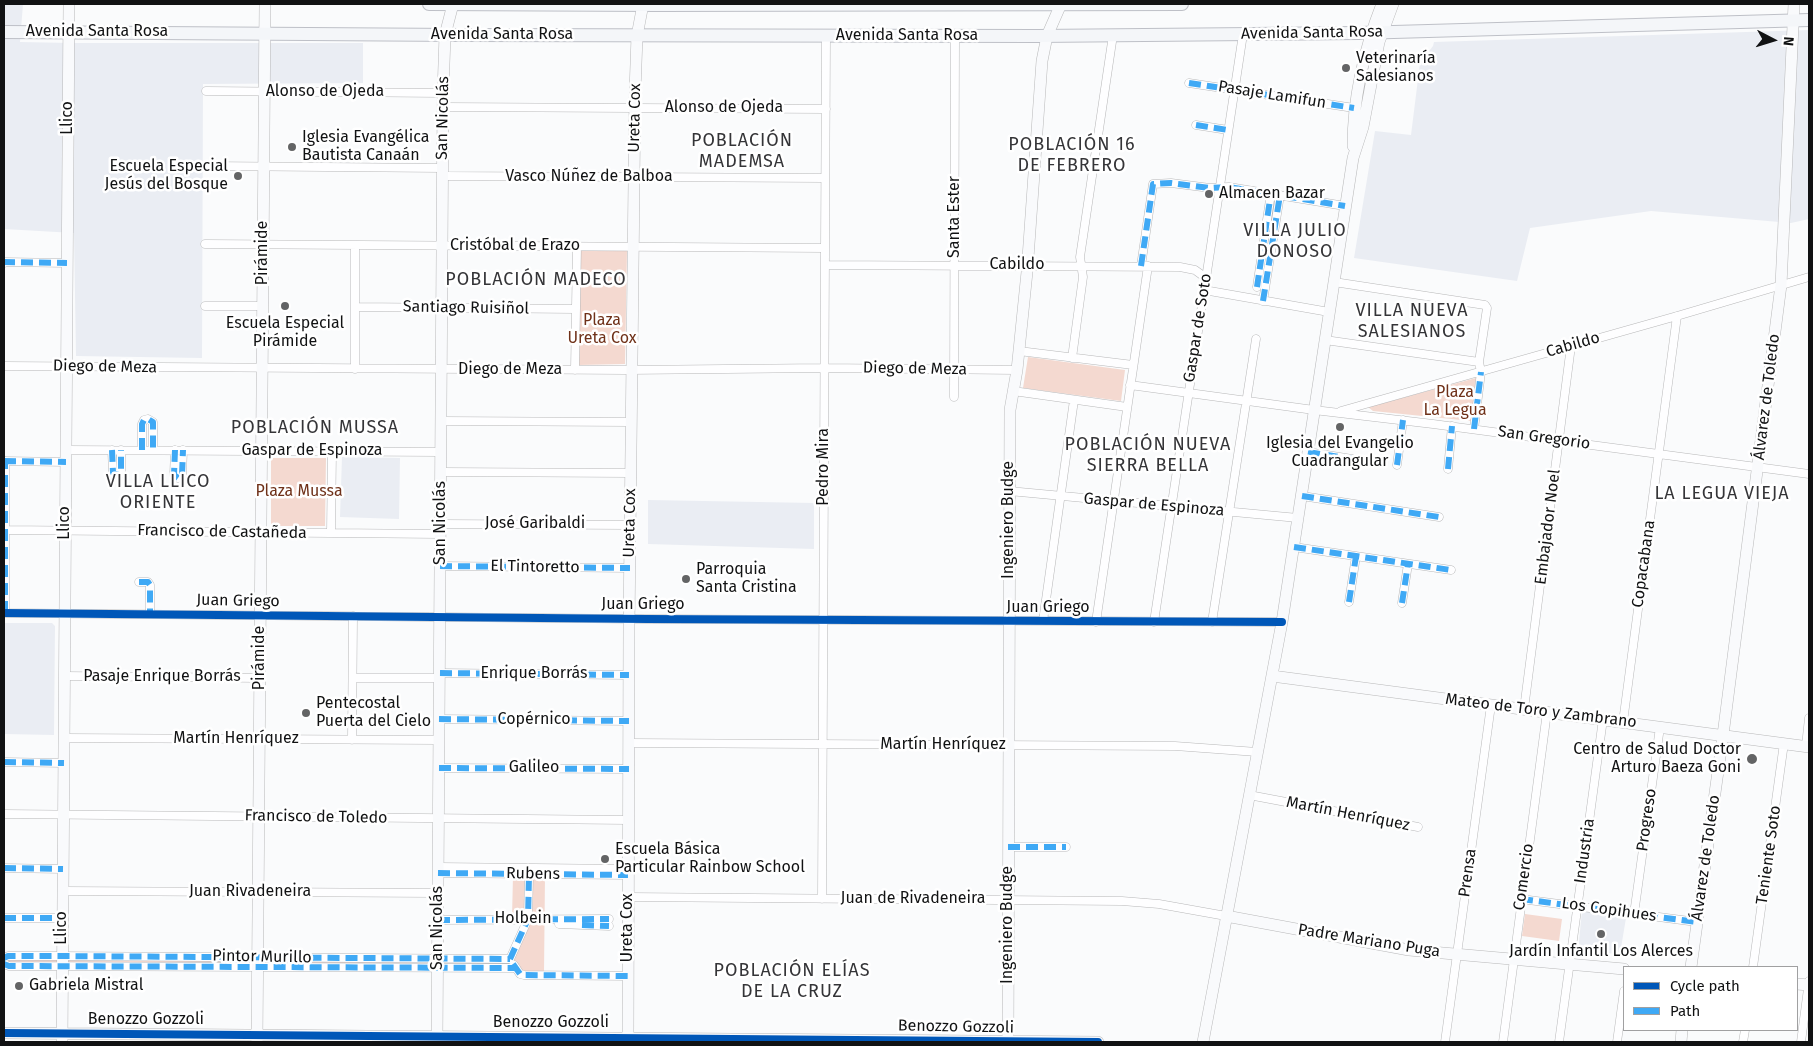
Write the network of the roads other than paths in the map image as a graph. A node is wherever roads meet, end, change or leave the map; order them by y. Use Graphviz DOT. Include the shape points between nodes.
graph roads {
  1 [pos="69,4"];
  2 [pos="265,4"];
  3 [pos="429,4"];
  4 [pos="452,4"];
  5 [pos="642,4"];
  6 [pos="856,4"];
  7 [pos="969,4"];
  8 [pos="1061,4"];
  9 [pos="1126,4"];
  10 [pos="1182,4"];
  11 [pos="1382,4"];
  12 [pos="1393,4"];
  13 [pos="1794,4"];
  14 [pos="1382,17"];
  15 [pos="1792,20"];
  16 [pos="1809,20"];
  17 [pos="4,32"];
  18 [pos="69,32"];
  19 [pos="1376,32"];
  20 [pos="265,33"];
  21 [pos="1243,34"];
  22 [pos="445,35"];
  23 [pos="1113,35"];
  24 [pos="637,36"];
  25 [pos="826,36"];
  26 [pos="955,36"];
  27 [pos="1046,36"];
  28 [pos="1189,83"];
  29 [pos="1234,90"];
  30 [pos="206,91"];
  31 [pos="264,91"];
  32 [pos="443,92"];
  33 [pos="443,107"];
  34 [pos="635,108"];
  35 [pos="1354,108"];
  36 [pos="826,109"];
  37 [pos="1196,125"];
  38 [pos="1228,130"];
  39 [pos="1353,158"];
  40 [pos="208,166"];
  41 [pos="264,167"];
  42 [pos="443,172"];
  43 [pos="634,177"];
  44 [pos="825,178"];
  45 [pos="1220,186"];
  46 [pos="1271,193"];
  47 [pos="1280,195"];
  48 [pos="1345,206"];
  49 [pos="205,244"];
  50 [pos="263,244"];
  51 [pos="355,244"];
  52 [pos="442,245"];
  53 [pos="577,246"];
  54 [pos="633,246"];
  55 [pos="825,248"];
  56 [pos="4,263"];
  57 [pos="67,263"];
  58 [pos="825,265"];
  59 [pos="955,265"];
  60 [pos="1027,265"];
  61 [pos="1081,266"];
  62 [pos="1144,266"];
  63 [pos="1264,271"];
  64 [pos="1809,276"];
  65 [pos="1206,278"];
  66 [pos="1334,282"];
  67 [pos="1781,285"];
  68 [pos="1257,287"];
  69 [pos="1204,290"];
  70 [pos="1263,301"];
  71 [pos="205,306"];
  72 [pos="262,306"];
  73 [pos="355,307"];
  74 [pos="442,307"];
  75 [pos="576,309"];
  76 [pos="1329,312"];
  77 [pos="1676,316"];
  78 [pos="1256,339"];
  79 [pos="1325,340"];
  80 [pos="1571,346"];
  81 [pos="1019,351"];
  82 [pos="1072,358"];
  83 [pos="1479,362"];
  84 [pos="1133,365"];
  85 [pos="4,366"];
  86 [pos="66,366"];
  87 [pos="262,368"];
  88 [pos="824,368"];
  89 [pos="355,369"];
  90 [pos="442,369"];
  91 [pos="954,369"];
  92 [pos="575,370"];
  93 [pos="632,370"];
  94 [pos="1017,370"];
  95 [pos="1481,372"];
  96 [pos="1130,385"];
  97 [pos="1013,391"];
  98 [pos="1188,393"];
  99 [pos="954,397"];
  100 [pos="1074,400"];
  101 [pos="1246,401"];
  102 [pos="1127,407"];
  103 [pos="1314,410"];
  104 [pos="1336,413"];
  105 [pos="1403,420"];
  106 [pos="441,421"];
  107 [pos="631,422"];
  108 [pos="1452,426"];
  109 [pos="1474,429"];
  110 [pos="1559,440"];
  111 [pos="66,450"];
  112 [pos="112,450"];
  113 [pos="121,450"];
  114 [pos="142,450"];
  115 [pos="153,450"];
  116 [pos="261,451"];
  117 [pos="332,451"];
  118 [pos="441,452"];
  119 [pos="1308,452"];
  120 [pos="1659,454"];
  121 [pos="1352,459"];
  122 [pos="4,461"];
  123 [pos="66,462"];
  124 [pos="1397,465"];
  125 [pos="1758,467"];
  126 [pos="1448,469"];
  127 [pos="441,472"];
  128 [pos="631,473"];
  129 [pos="1809,474"];
  130 [pos="1009,491"];
  131 [pos="1060,496"];
  132 [pos="1302,496"];
  133 [pos="1114,501"];
  134 [pos="1171,506"];
  135 [pos="1229,512"];
  136 [pos="1439,517"];
  137 [pos="1298,518"];
  138 [pos="630,525"];
  139 [pos="440,529"];
  140 [pos="4,530"];
  141 [pos="65,531"];
  142 [pos="261,533"];
  143 [pos="331,533"];
  144 [pos="1294,547"];
  145 [pos="1356,556"];
  146 [pos="1408,564"];
  147 [pos="440,569"];
  148 [pos="630,570"];
  149 [pos="1451,570"];
  150 [pos="139,582"];
  151 [pos="1349,602"];
  152 [pos="1402,602"];
  153 [pos="4,613"];
  154 [pos="65,613"];
  155 [pos="150,614"];
  156 [pos="260,615"];
  157 [pos="353,616"];
  158 [pos="440,617"];
  159 [pos="629,619"];
  160 [pos="823,620"];
  161 [pos="1009,621"];
  162 [pos="1043,621"];
  163 [pos="1096,622"];
  164 [pos="1154,622"];
  165 [pos="1212,622"];
  166 [pos="1282,622"];
  167 [pos="629,672"];
  168 [pos="440,673"];
  169 [pos="64,676"];
  170 [pos="1272,676"];
  171 [pos="260,678"];
  172 [pos="353,678"];
  173 [pos="1491,705"];
  174 [pos="1524,709"];
  175 [pos="1547,712"];
  176 [pos="1809,718"];
  177 [pos="439,719"];
  178 [pos="1603,719"];
  179 [pos="629,721"];
  180 [pos="1623,722"];
  181 [pos="1660,727"];
  182 [pos="1723,735"];
  183 [pos="64,738"];
  184 [pos="259,739"];
  185 [pos="352,740"];
  186 [pos="439,740"];
  187 [pos="629,743"];
  188 [pos="1784,743"];
  189 [pos="822,744"];
  190 [pos="1008,745"];
  191 [pos="1807,746"];
  192 [pos="1257,752"];
  193 [pos="4,762"];
  194 [pos="64,763"];
  195 [pos="439,768"];
  196 [pos="629,769"];
  197 [pos="1249,795"];
  198 [pos="4,814"];
  199 [pos="63,815"];
  200 [pos="259,817"];
  201 [pos="439,818"];
  202 [pos="629,820"];
  203 [pos="1418,826"];
  204 [pos="1008,847"];
  205 [pos="1066,848"];
  206 [pos="4,868"];
  207 [pos="63,868"];
  208 [pos="439,870"];
  209 [pos="628,872"];
  210 [pos="529,875"];
  211 [pos="63,891"];
  212 [pos="258,892"];
  213 [pos="438,893"];
  214 [pos="628,897"];
  215 [pos="822,899"];
  216 [pos="1522,899"];
  217 [pos="1008,900"];
  218 [pos="1577,906"];
  219 [pos="1634,914"];
  220 [pos="1226,916"];
  221 [pos="4,918"];
  222 [pos="62,918"];
  223 [pos="438,920"];
  224 [pos="528,921"];
  225 [pos="609,922"];
  226 [pos="1697,922"];
  227 [pos="1457,955"];
  228 [pos="510,959"];
  229 [pos="1513,960"];
  230 [pos="62,961"];
  231 [pos="258,962"];
  232 [pos="4,964"];
  233 [pos="438,964"];
  234 [pos="1569,964"];
  235 [pos="1691,966"];
  236 [pos="1754,966"];
  237 [pos="516,968"];
  238 [pos="1623,969"];
  239 [pos="628,976"];
  240 [pos="1809,981"];
  241 [pos="1809,985"];
  242 [pos="1623,999"];
  243 [pos="4,1033"];
  244 [pos="62,1038"];
  245 [pos="257,1038"];
  246 [pos="437,1039"];
  247 [pos="628,1040"];
  248 [pos="1008,1042"];
  249 [pos="1098,1042"];
  250 [pos="1203,1042"];
  251 [pos="1445,1042"];
  252 [pos="1502,1042"];
  253 [pos="1559,1042"];
  254 [pos="1617,1042"];
  255 [pos="1801,1042"];
  1 -- 18 [label="street, Llico"];
  2 -- 20 [label="street, Pirámide"];
  3 -- 4 [label="main road, Avenida Santa Rosa"];
  4 -- 5 [label="main road, Avenida Santa Rosa"];
  4 -- 22 [label="street, San Nicolás"];
  5 -- 6 [label="main road, Avenida Santa Rosa"];
  5 -- 24 [label="street, Ureta Cox"];
  6 -- 7 [label="main road, Avenida Santa Rosa"];
  7 -- 8 [label="main road, Avenida Santa Rosa"];
  8 -- 9 [label="main road, Avenida Santa Rosa"];
  8 -- 27 [label="street, Ingeniero Budge"];
  9 -- 10 [label="main road, Avenida Santa Rosa"];
  11 -- 14 [label="street"];
  12 -- 14 [label="street"];
  13 -- 15 [label="street, Álvarez de Toledo"];
  14 -- 19 [label="street"];
  15 -- 16 [label="main road, Avenida Santa Rosa"];
  15 -- 19 [label="main road, Avenida Santa Rosa"];
  15 -- 67 [label="street, Álvarez de Toledo"];
  17 -- 18 [label="main road, Avenida Santa Rosa"];
  18 -- 20 [label="main road, Avenida Santa Rosa"];
  18 -- 57 [label="street, Llico"];
  19 -- 21 [label="main road, Avenida Santa Rosa"];
  19 -- 35 [label="street" via="1361,67"];
  19 -- 39 [label="street" via="1362,128"];
  20 -- 22 [label="main road, Avenida Santa Rosa"];
  20 -- 31 [label="street, Pirámide"];
  21 -- 23 [label="main road, Avenida Santa Rosa"];
  21 -- 29 [label="street, Gaspar de Soto"];
  22 -- 24 [label="main road, Avenida Santa Rosa"];
  22 -- 32 [label="street, San Nicolás"];
  23 -- 27 [label="main road, Avenida Santa Rosa"];
  23 -- 61 [label="street"];
  24 -- 25 [label="main road, Avenida Santa Rosa"];
  24 -- 34 [label="street, Ureta Cox"];
  25 -- 26 [label="main road, Avenida Santa Rosa"];
  25 -- 36 [label="street, Pedro Mira"];
  26 -- 27 [label="main road, Avenida Santa Rosa"];
  26 -- 59 [label="street, Santa Ester"];
  27 -- 60 [label="street, Ingeniero Budge"];
  28 -- 29 [label="street, Pasaje Lamifun"];
  29 -- 35 [label="street, Pasaje Lamifun"];
  29 -- 38 [label="street, Gaspar de Soto"];
  30 -- 31 [label="street, Alonso de Ojeda"];
  31 -- 32 [label="street, Alonso de Ojeda"];
  31 -- 41 [label="street, Pirámide"];
  32 -- 33 [label="street, San Nicolás"];
  33 -- 34 [label="street, Alonso de Ojeda"];
  33 -- 42 [label="street, San Nicolás"];
  34 -- 36 [label="street, Alonso de Ojeda"];
  34 -- 43 [label="street, Ureta Cox"];
  35 -- 39 [label="street"];
  36 -- 44 [label="street, Pedro Mira"];
  37 -- 38 [label="street"];
  38 -- 45 [label="street, Gaspar de Soto"];
  39 -- 48 [label="street"];
  40 -- 41 [label="street, Vasco Núñez de Balboa"];
  41 -- 42 [label="street, Vasco Núñez de Balboa"];
  41 -- 50 [label="street, Pirámide"];
  42 -- 43 [label="street, Vasco Núñez de Balboa"];
  42 -- 52 [label="street, San Nicolás"];
  43 -- 44 [label="street, Vasco Núñez de Balboa"];
  43 -- 54 [label="street, Ureta Cox"];
  44 -- 55 [label="street, Pedro Mira"];
  45 -- 46 [label="street"];
  45 -- 62 [label="street" via="1153,184"];
  45 -- 65 [label="street, Gaspar de Soto"];
  46 -- 47 [label="street"];
  46 -- 63 [label="street"];
  47 -- 48 [label="street"];
  47 -- 63 [label="street"];
  48 -- 66 [label="street"];
  49 -- 50 [label="street, Cristóbal de Erazo"];
  50 -- 51 [label="street, Cristóbal de Erazo"];
  50 -- 72 [label="street, Pirámide"];
  51 -- 52 [label="street, Cristóbal de Erazo"];
  51 -- 73 [label="street"];
  52 -- 53 [label="street, Cristóbal de Erazo"];
  52 -- 74 [label="street, San Nicolás"];
  53 -- 54 [label="street, Cristóbal de Erazo"];
  53 -- 75 [label="street"];
  54 -- 55 [label="street, Cristóbal de Erazo"];
  54 -- 93 [label="street, Ureta Cox"];
  55 -- 58 [label="street, Pedro Mira"];
  56 -- 57 [label="street"];
  57 -- 86 [label="street, Llico"];
  58 -- 59 [label="street, Cabildo"];
  58 -- 88 [label="street, Pedro Mira"];
  59 -- 60 [label="street, Cabildo"];
  59 -- 91 [label="street, Santa Ester"];
  60 -- 61 [label="street, Cabildo"];
  60 -- 81 [label="street, Ingeniero Budge"];
  61 -- 62 [label="street, Cabildo"];
  61 -- 82 [label="street" via="1083,277"];
  62 -- 65 [label="street, Cabildo" via="1185,268"];
  62 -- 84 [label="street"];
  63 -- 68 [label="street"];
  63 -- 70 [label="street"];
  64 -- 67 [label="street, Cabildo"];
  65 -- 69 [label="street, Gaspar de Soto"];
  66 -- 76 [label="street"];
  66 -- 83 [label="street" via="1485,305"];
  67 -- 77 [label="street, Cabildo"];
  67 -- 125 [label="street, Álvarez de Toledo"];
  69 -- 70 [label="street"];
  69 -- 98 [label="street, Gaspar de Soto"];
  70 -- 76 [label="street"];
  71 -- 72 [label="street"];
  72 -- 87 [label="street, Pirámide"];
  73 -- 74 [label="street, Santiago Ruisiñol"];
  73 -- 89 [label="street"];
  74 -- 75 [label="street, Santiago Ruisiñol"];
  74 -- 90 [label="street, San Nicolás"];
  75 -- 92 [label="street"];
  76 -- 79 [label="street"];
  77 -- 80 [label="street, Cabildo"];
  77 -- 120 [label="street, Copacabana"];
  78 -- 101 [label="street"];
  79 -- 83 [label="street"];
  79 -- 103 [label="street"];
  80 -- 95 [label="street, Cabildo"];
  80 -- 110 [label="street, Embajador Noel"];
  81 -- 82 [label="street"];
  81 -- 94 [label="street, Ingeniero Budge"];
  82 -- 84 [label="street"];
  83 -- 95 [label="street"];
  84 -- 96 [label="street"];
  85 -- 86 [label="street, Diego de Meza"];
  86 -- 87 [label="street, Diego de Meza"];
  86 -- 111 [label="street, Llico"];
  87 -- 89 [label="street, Diego de Meza"];
  87 -- 116 [label="street, Pirámide"];
  88 -- 91 [label="street, Diego de Meza"];
  88 -- 93 [label="street, Diego de Meza"];
  88 -- 160 [label="street, Pedro Mira"];
  89 -- 90 [label="street, Diego de Meza"];
  90 -- 92 [label="street, Diego de Meza"];
  90 -- 106 [label="street, San Nicolás"];
  91 -- 94 [label="street, Diego de Meza"];
  91 -- 99 [label="street, Santa Ester"];
  92 -- 93 [label="street, Diego de Meza"];
  93 -- 107 [label="street, Ureta Cox"];
  94 -- 97 [label="street, Ingeniero Budge"];
  95 -- 104 [label="street, Cabildo"];
  95 -- 109 [label="street"];
  96 -- 98 [label="street, San Gregorio"];
  96 -- 102 [label="street"];
  97 -- 100 [label="street"];
  97 -- 130 [label="street, Ingeniero Budge" via="1009,417"];
  98 -- 101 [label="street, San Gregorio"];
  98 -- 134 [label="street, Gaspar de Soto"];
  100 -- 102 [label="street"];
  100 -- 131 [label="street"];
  101 -- 103 [label="street, San Gregorio"];
  101 -- 135 [label="street"];
  102 -- 133 [label="street"];
  103 -- 104 [label="street, San Gregorio"];
  103 -- 119 [label="street"];
  104 -- 105 [label="street, San Gregorio"];
  105 -- 108 [label="street, San Gregorio"];
  105 -- 124 [label="street"];
  106 -- 107 [label="street"];
  106 -- 118 [label="street, San Nicolás"];
  107 -- 128 [label="street, Ureta Cox"];
  108 -- 109 [label="street, San Gregorio"];
  108 -- 126 [label="street"];
  109 -- 110 [label="street, San Gregorio"];
  110 -- 120 [label="street, San Gregorio"];
  110 -- 174 [label="street, Embajador Noel"];
  111 -- 112 [label="street, Gaspar de Espinoza"];
  111 -- 123 [label="street, Llico"];
  112 -- 113 [label="street, Gaspar de Espinoza"];
  112 -- 113 [label="street" via="113,472 117,475 121,471"];
  113 -- 114 [label="street, Gaspar de Espinoza"];
  114 -- 115 [label="street, Gaspar de Espinoza"];
  114 -- 115 [label="street" via="142,424 148,419 153,424"];
  115 -- 116 [label="street, Gaspar de Espinoza"];
  116 -- 117 [label="street, Gaspar de Espinoza"];
  116 -- 142 [label="street, Pirámide"];
  117 -- 118 [label="street, Gaspar de Espinoza"];
  117 -- 143 [label="street"];
  118 -- 127 [label="street, San Nicolás"];
  119 -- 121 [label="street"];
  119 -- 132 [label="street"];
  120 -- 125 [label="street, San Gregorio"];
  120 -- 180 [label="street, Copacabana"];
  122 -- 123 [label="street"];
  122 -- 140 [label="street"];
  123 -- 141 [label="street, Llico"];
  125 -- 129 [label="street, San Gregorio"];
  125 -- 182 [label="street, Álvarez de Toledo"];
  127 -- 128 [label="street"];
  127 -- 139 [label="street, San Nicolás"];
  128 -- 138 [label="street, Ureta Cox"];
  130 -- 131 [label="street, Gaspar de Espinoza"];
  130 -- 161 [label="street, Ingeniero Budge"];
  131 -- 133 [label="street, Gaspar de Espinoza"];
  131 -- 162 [label="street"];
  132 -- 136 [label="street"];
  132 -- 137 [label="street"];
  133 -- 134 [label="street, Gaspar de Espinoza"];
  133 -- 163 [label="street"];
  134 -- 135 [label="street, Gaspar de Espinoza"];
  134 -- 164 [label="street, Gaspar de Soto"];
  135 -- 137 [label="street, Gaspar de Espinoza"];
  135 -- 165 [label="street"];
  137 -- 144 [label="street"];
  138 -- 139 [label="street, José Garibaldi"];
  138 -- 148 [label="street, Ureta Cox"];
  139 -- 143 [label="street, Francisco de Castañeda"];
  139 -- 147 [label="street, San Nicolás"];
  140 -- 141 [label="street, Francisco de Castañeda"];
  140 -- 153 [label="street"];
  141 -- 142 [label="street, Francisco de Castañeda"];
  141 -- 154 [label="street, Llico"];
  142 -- 143 [label="street, Francisco de Castañeda"];
  142 -- 156 [label="street, Pirámide"];
  144 -- 145 [label="street"];
  144 -- 166 [label="street"];
  145 -- 146 [label="street"];
  145 -- 151 [label="street"];
  146 -- 149 [label="street"];
  146 -- 152 [label="street"];
  147 -- 148 [label="street, El Tintoretto"];
  147 -- 158 [label="street, San Nicolás"];
  148 -- 159 [label="street, Ureta Cox"];
  150 -- 155 [label="street" via="150,585"];
  153 -- 154 [label="street, Juan Griego"];
  154 -- 155 [label="street, Juan Griego"];
  154 -- 169 [label="street, Llico"];
  155 -- 156 [label="street, Juan Griego"];
  156 -- 157 [label="street, Juan Griego"];
  156 -- 171 [label="street, Pirámide"];
  157 -- 158 [label="street, Juan Griego"];
  157 -- 172 [label="street"];
  158 -- 159 [label="street, Juan Griego"];
  158 -- 168 [label="street, San Nicolás"];
  159 -- 160 [label="street, Juan Griego"];
  159 -- 167 [label="street, Ureta Cox"];
  160 -- 161 [label="street, Juan Griego"];
  160 -- 189 [label="street, Pedro Mira"];
  161 -- 162 [label="street, Juan Griego"];
  161 -- 190 [label="street, Ingeniero Budge"];
  162 -- 163 [label="street, Juan Griego"];
  163 -- 164 [label="street, Juan Griego"];
  164 -- 165 [label="street, Juan Griego"];
  165 -- 166 [label="street, Juan Griego"];
  166 -- 170 [label="street"];
  167 -- 168 [label="street, Enrique Borrás"];
  167 -- 179 [label="street, Ureta Cox"];
  168 -- 172 [label="street"];
  168 -- 177 [label="street, San Nicolás"];
  169 -- 171 [label="street, Pasaje Enrique Borrás"];
  169 -- 183 [label="street, Llico"];
  170 -- 173 [label="street, Mateo de Toro y Zambrano"];
  170 -- 192 [label="street"];
  171 -- 184 [label="street, Pirámide"];
  172 -- 185 [label="street"];
  173 -- 174 [label="street, Mateo de Toro y Zambrano"];
  173 -- 227 [label="street, Prensa"];
  174 -- 175 [label="street, Mateo de Toro y Zambrano"];
  175 -- 178 [label="street, Mateo de Toro y Zambrano"];
  175 -- 216 [label="street, Comercio"];
  176 -- 191 [label="street"];
  177 -- 179 [label="street, Copérnico"];
  177 -- 186 [label="street, San Nicolás"];
  178 -- 180 [label="street, Mateo de Toro y Zambrano"];
  178 -- 218 [label="street, Industria"];
  179 -- 187 [label="street, Ureta Cox"];
  180 -- 181 [label="street, Mateo de Toro y Zambrano"];
  181 -- 182 [label="street, Mateo de Toro y Zambrano"];
  181 -- 219 [label="street, Progreso"];
  182 -- 188 [label="street, Mateo de Toro y Zambrano"];
  182 -- 226 [label="street, Álvarez de Toledo"];
  183 -- 184 [label="street, Martín Henríquez"];
  183 -- 194 [label="street, Llico"];
  184 -- 185 [label="street, Martín Henríquez"];
  184 -- 200 [label="street, Pirámide"];
  185 -- 186 [label="street, Martín Henríquez"];
  186 -- 195 [label="street, San Nicolás"];
  187 -- 189 [label="street, Martín Henríquez"];
  187 -- 196 [label="street, Ureta Cox"];
  188 -- 191 [label="street, Mateo de Toro y Zambrano"];
  188 -- 236 [label="street, Teniente Soto"];
  189 -- 190 [label="street, Martín Henríquez"];
  189 -- 215 [label="street, Pedro Mira"];
  190 -- 192 [label="street, Martín Henríquez" via="1197,747"];
  190 -- 204 [label="street, Ingeniero Budge"];
  192 -- 197 [label="street"];
  193 -- 194 [label="street"];
  194 -- 199 [label="street, Llico"];
  195 -- 196 [label="street, Galileo"];
  195 -- 201 [label="street, San Nicolás"];
  196 -- 202 [label="street, Ureta Cox"];
  197 -- 203 [label="street, Martín Henríquez"];
  197 -- 220 [label="street"];
  198 -- 199 [label="street, Francisco de Toledo"];
  199 -- 200 [label="street, Francisco de Toledo"];
  199 -- 207 [label="street, Llico"];
  200 -- 201 [label="street, Francisco de Toledo"];
  200 -- 212 [label="street, Pirámide"];
  201 -- 202 [label="street, Francisco de Toledo"];
  201 -- 208 [label="street, San Nicolás"];
  202 -- 209 [label="street, Ureta Cox"];
  204 -- 205 [label="street"];
  204 -- 217 [label="street, Ingeniero Budge"];
  206 -- 207 [label="street"];
  207 -- 211 [label="street, Llico"];
  208 -- 209 [label="street, Rubens"];
  208 -- 210 [label="street, Rubens"];
  208 -- 213 [label="street, San Nicolás"];
  209 -- 210 [label="street, Rubens"];
  209 -- 214 [label="street, Ureta Cox"];
  210 -- 224 [label="street"];
  211 -- 212 [label="street, Juan Rivadeneira"];
  211 -- 222 [label="street, Llico"];
  212 -- 213 [label="street, Juan Rivadeneira"];
  212 -- 231 [label="street, Pirámide"];
  213 -- 223 [label="street, San Nicolás"];
  214 -- 215 [label="street, Juan de Rivadeneira"];
  214 -- 239 [label="street, Ureta Cox"];
  215 -- 217 [label="street, Juan de Rivadeneira"];
  216 -- 218 [label="street, Los Copihues"];
  216 -- 229 [label="street, Comercio"];
  217 -- 220 [label="street, Juan de Rivadeneira" via="1135,902"];
  217 -- 248 [label="street, Ingeniero Budge"];
  218 -- 219 [label="street, Los Copihues"];
  218 -- 234 [label="street, Industria"];
  219 -- 226 [label="street, Los Copihues"];
  220 -- 227 [label="street, Padre Mariano Puga" via="1397,948"];
  220 -- 250 [label="street"];
  221 -- 222 [label="street"];
  222 -- 230 [label="street, Llico"];
  223 -- 224 [label="street, Holbein"];
  223 -- 233 [label="street, San Nicolás"];
  224 -- 225 [label="street, Holbein"];
  224 -- 228 [label="street"];
  226 -- 235 [label="street, Álvarez de Toledo"];
  227 -- 229 [label="street, Padre Mariano Puga"];
  227 -- 251 [label="street, Prensa"];
  228 -- 233 [label="street, Pintor Murillo"];
  228 -- 237 [label="street"];
  229 -- 234 [label="street"];
  229 -- 252 [label="street, Comercio"];
  230 -- 231 [label="street, Pintor Murillo"];
  230 -- 232 [label="street, Pintor Murillo" via="8,956"];
  230 -- 244 [label="street, Llico"];
  231 -- 233 [label="street, Pintor Murillo"];
  231 -- 245 [label="street, Pirámide"];
  233 -- 237 [label="street, Pintor Murillo"];
  233 -- 246 [label="street, San Nicolás"];
  234 -- 238 [label="street"];
  234 -- 253 [label="street, Industria"];
  237 -- 239 [label="street, Pintor Murillo" via="524,976"];
  239 -- 247 [label="street, Ureta Cox"];
  240 -- 241 [label="street"];
  241 -- 255 [label="street"];
  242 -- 254 [label="street"];
  243 -- 244 [label="street, Benozzo Gozzoli"];
  244 -- 245 [label="street, Benozzo Gozzoli"];
  245 -- 246 [label="street, Benozzo Gozzoli"];
  246 -- 247 [label="street, Benozzo Gozzoli"];
  247 -- 248 [label="street, Benozzo Gozzoli"];
  248 -- 249 [label="street, Benozzo Gozzoli"];
}
